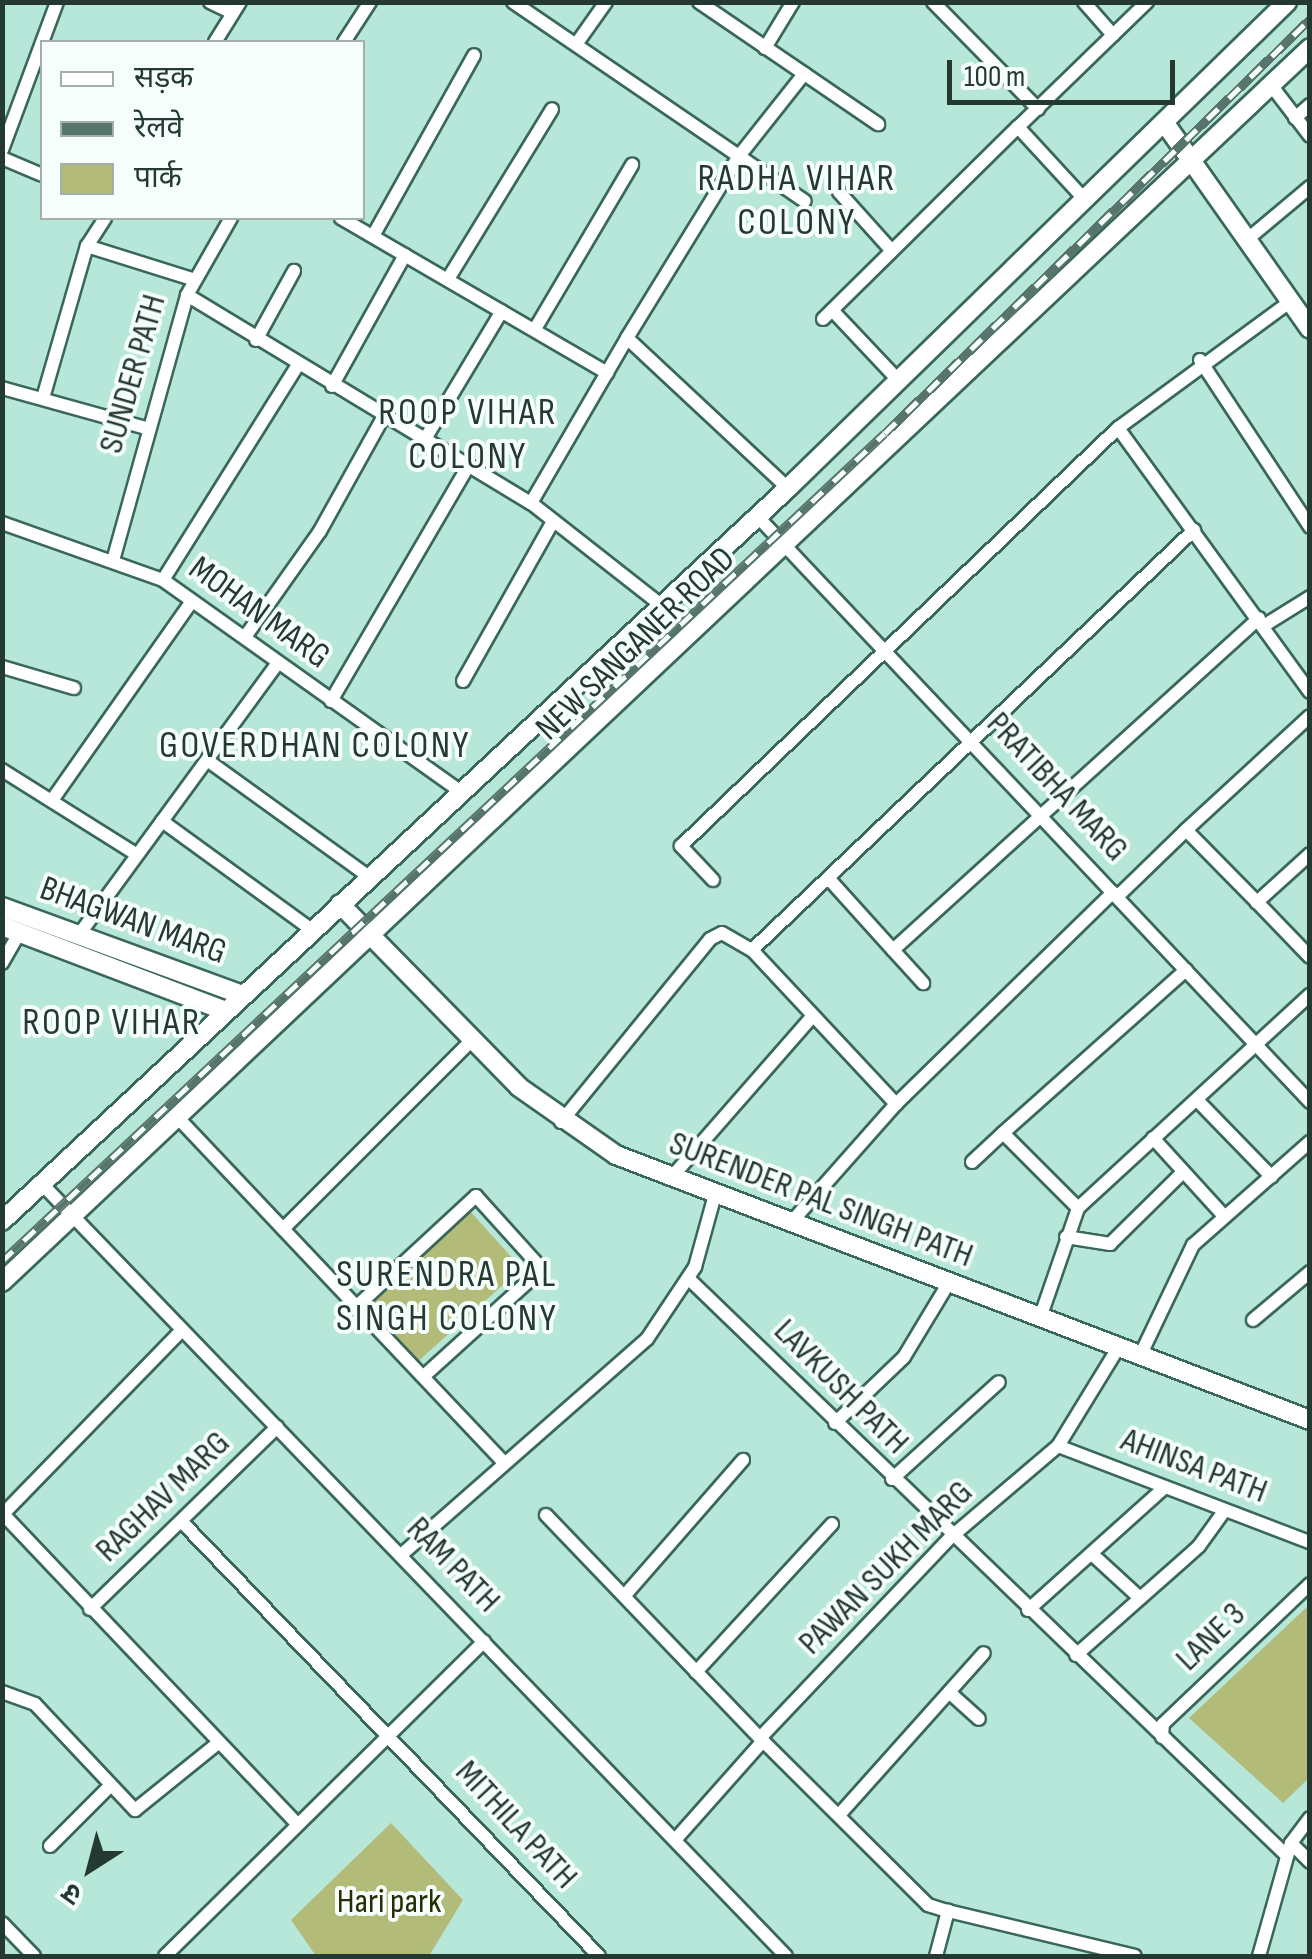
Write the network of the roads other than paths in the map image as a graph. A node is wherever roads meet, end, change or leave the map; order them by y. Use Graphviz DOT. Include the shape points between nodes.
graph roads {
  1 [pos="57,2"];
  2 [pos="210,2"];
  3 [pos="512,2"];
  4 [pos="606,2"];
  5 [pos="698,2"];
  6 [pos="793,2"];
  7 [pos="934,2"];
  8 [pos="1084,2"];
  9 [pos="1147,2"];
  10 [pos="1286,2"];
  11 [pos="367,4"];
  12 [pos="237,8"];
  13 [pos="1113,35"];
  14 [pos="45,40"];
  15 [pos="216,40"];
  16 [pos="345,40"];
  17 [pos="578,43"];
  18 [pos="765,48"];
  19 [pos="1310,48"];
  20 [pos="474,55"];
  21 [pos="40,58"];
  22 [pos="804,74"];
  23 [pos="1271,85"];
  24 [pos="1310,105"];
  25 [pos="552,109"];
  26 [pos="1038,109"];
  27 [pos="1295,118"];
  28 [pos="1164,122"];
  29 [pos="878,124"];
  30 [pos="1018,127"];
  31 [pos="1310,136"];
  32 [pos="2,154"];
  33 [pos="738,156"];
  34 [pos="1195,158"];
  35 [pos="632,164"];
  36 [pos="40,174"];
  37 [pos="1310,187"];
  38 [pos="839,192"];
  39 [pos="1086,200"];
  40 [pos="805,201"];
  41 [pos="105,220"];
  42 [pos="231,220"];
  43 [pos="344,220"];
  44 [pos="372,236"];
  45 [pos="1249,238"];
  46 [pos="88,246"];
  47 [pos="891,250"];
  48 [pos="405,255"];
  49 [pos="294,271"];
  50 [pos="192,279"];
  51 [pos="448,279"];
  52 [pos="187,295"];
  53 [pos="1291,301"];
  54 [pos="502,311"];
  55 [pos="1310,328"];
  56 [pos="536,329"];
  57 [pos="627,338"];
  58 [pos="256,340"];
  59 [pos="1200,360"];
  60 [pos="297,366"];
  61 [pos="606,373"];
  62 [pos="896,378"];
  63 [pos="332,386"];
  64 [pos="2,388"];
  65 [pos="43,398"];
  66 [pos="384,414"];
  67 [pos="146,428"];
  68 [pos="1118,428"];
  69 [pos="425,439"];
  70 [pos="469,465"];
  71 [pos="788,488"];
  72 [pos="531,503"];
  73 [pos="757,516"];
  74 [pos="553,521"];
  75 [pos="1310,526"];
  76 [pos="3,527"];
  77 [pos="1194,530"];
  78 [pos="786,545"];
  79 [pos="114,557"];
  80 [pos="163,580"];
  81 [pos="1310,597"];
  82 [pos="192,601"];
  83 [pos="661,605"];
  84 [pos="1262,621"];
  85 [pos="245,638"];
  86 [pos="886,650"];
  87 [pos="278,662"];
  88 [pos="2,667"];
  89 [pos="463,681"];
  90 [pos="74,688"];
  91 [pos="1310,692"];
  92 [pos="331,701"];
  93 [pos="1310,716"];
  94 [pos="972,741"];
  95 [pos="207,760"];
  96 [pos="2,770"];
  97 [pos="460,791"];
  98 [pos="56,796"];
  99 [pos="1044,817"];
  100 [pos="162,820"];
  101 [pos="1186,830"];
  102 [pos="136,854"];
  103 [pos="1310,854"];
  104 [pos="369,878"];
  105 [pos="830,879"];
  106 [pos="714,880"];
  107 [pos="1116,894"];
  108 [pos="1258,902"];
  109 [pos="340,904"];
  110 [pos="2,907"];
  111 [pos="11,929"];
  112 [pos="312,930"];
  113 [pos="78,936"];
  114 [pos="374,937"];
  115 [pos="752,950"];
  116 [pos="893,950"];
  117 [pos="1310,958"];
  118 [pos="2,963"];
  119 [pos="1186,970"];
  120 [pos="923,983"];
  121 [pos="242,995"];
  122 [pos="1310,995"];
  123 [pos="226,1011"];
  124 [pos="812,1016"];
  125 [pos="473,1039"];
  126 [pos="1256,1046"];
  127 [pos="1197,1100"];
  128 [pos="1310,1102"];
  129 [pos="896,1104"];
  130 [pos="180,1120"];
  131 [pos="562,1122"];
  132 [pos="1003,1133"];
  133 [pos="1152,1138"];
  134 [pos="1310,1142"];
  135 [pos="972,1162"];
  136 [pos="1183,1172"];
  137 [pos="670,1178"];
  138 [pos="1272,1178"];
  139 [pos="42,1184"];
  140 [pos="714,1195"];
  141 [pos="1078,1208"];
  142 [pos="1224,1216"];
  143 [pos="73,1219"];
  144 [pos="2,1221"];
  145 [pos="790,1224"];
  146 [pos="283,1229"];
  147 [pos="1066,1237"];
  148 [pos="1310,1272"];
  149 [pos="689,1279"];
  150 [pos="2,1282"];
  151 [pos="948,1284"];
  152 [pos="355,1308"];
  153 [pos="1040,1318"];
  154 [pos="1253,1320"];
  155 [pos="182,1330"];
  156 [pos="1118,1348"];
  157 [pos="1140,1356"];
  158 [pos="424,1376"];
  159 [pos="999,1382"];
  160 [pos="1310,1420"];
  161 [pos="835,1423"];
  162 [pos="277,1427"];
  163 [pos="1058,1446"];
  164 [pos="743,1460"];
  165 [pos="503,1461"];
  166 [pos="892,1479"];
  167 [pos="1164,1487"];
  168 [pos="1226,1510"];
  169 [pos="546,1515"];
  170 [pos="181,1521"];
  171 [pos="832,1524"];
  172 [pos="951,1537"];
  173 [pos="1310,1542"];
  174 [pos="401,1556"];
  175 [pos="1093,1556"];
  176 [pos="1310,1584"];
  177 [pos="626,1594"];
  178 [pos="1140,1598"];
  179 [pos="90,1609"];
  180 [pos="1028,1610"];
  181 [pos="484,1640"];
  182 [pos="984,1653"];
  183 [pos="1076,1655"];
  184 [pos="696,1672"];
  185 [pos="2,1692"];
  186 [pos="949,1692"];
  187 [pos="979,1718"];
  188 [pos="390,1733"];
  189 [pos="1162,1736"];
  190 [pos="762,1739"];
  191 [pos="218,1743"];
  192 [pos="109,1787"];
  193 [pos="838,1815"];
  194 [pos="1310,1818"];
  195 [pos="297,1824"];
  196 [pos="675,1840"];
  197 [pos="50,1846"];
  198 [pos="1288,1849"];
  199 [pos="1310,1862"];
  200 [pos="948,1912"];
  201 [pos="2,1923"];
  202 [pos="34,1956"];
  203 [pos="165,1956"];
  204 [pos="599,1956"];
  205 [pos="786,1956"];
  206 [pos="936,1956"];
  207 [pos="1135,1956"];
  208 [pos="1259,1956"];
  1 -- 14 [label="street"];
  2 -- 12 [label="street"];
  3 -- 17 [label="street"];
  4 -- 17 [label="street"];
  5 -- 18 [label="street"];
  6 -- 18 [label="street"];
  7 -- 26 [label="street"];
  8 -- 13 [label="street"];
  9 -- 13 [label="street"];
  10 -- 28 [label="main road, NEW SANGANER ROAD"];
  11 -- 16 [label="street"];
  12 -- 15 [label="street"];
  13 -- 26 [label="street"];
  17 -- 33 [label="street"];
  18 -- 22 [label="street"];
  19 -- 23 [label="main road, NEW SANGANER ROAD"];
  20 -- 44 [label="street"];
  21 -- 32 [label="street"];
  22 -- 29 [label="street"];
  22 -- 33 [label="street"];
  23 -- 27 [label="street"];
  23 -- 34 [label="main road, NEW SANGANER ROAD"];
  24 -- 27 [label="street"];
  25 -- 51 [label="street"];
  26 -- 30 [label="street"];
  27 -- 31 [label="street"];
  28 -- 34 [label="main road"];
  28 -- 39 [label="main road, NEW SANGANER ROAD"];
  30 -- 39 [label="street"];
  30 -- 47 [label="street"];
  32 -- 36 [label="street"];
  33 -- 40 [label="street"];
  33 -- 57 [label="street"];
  34 -- 45 [label="main road"];
  34 -- 78 [label="main road, NEW SANGANER ROAD"];
  35 -- 56 [label="street"];
  37 -- 45 [label="street"];
  38 -- 47 [label="street"];
  39 -- 62 [label="main road, NEW SANGANER ROAD"];
  41 -- 46 [label="street"];
  42 -- 50 [label="street, SUNDER PATH"];
  43 -- 44 [label="street"];
  44 -- 48 [label="street"];
  45 -- 53 [label="main road"];
  46 -- 50 [label="street"];
  46 -- 65 [label="street"];
  47 -- 62 [label="street" via="828,315"];
  48 -- 51 [label="street"];
  48 -- 63 [label="street"];
  49 -- 58 [label="street"];
  50 -- 52 [label="street, SUNDER PATH"];
  51 -- 54 [label="street"];
  52 -- 58 [label="street"];
  52 -- 67 [label="street, SUNDER PATH"];
  53 -- 55 [label="main road"];
  53 -- 59 [label="street"];
  54 -- 56 [label="street"];
  54 -- 69 [label="street"];
  56 -- 61 [label="street"];
  57 -- 61 [label="street"];
  57 -- 71 [label="street"];
  58 -- 60 [label="street"];
  59 -- 68 [label="street"];
  59 -- 75 [label="street"];
  60 -- 63 [label="street"];
  60 -- 80 [label="street"];
  61 -- 72 [label="street"];
  62 -- 71 [label="main road, NEW SANGANER ROAD"];
  63 -- 66 [label="street"];
  64 -- 65 [label="street"];
  65 -- 67 [label="street"];
  66 -- 69 [label="street"];
  66 -- 85 [label="street" via="320,531"];
  67 -- 79 [label="street, SUNDER PATH"];
  68 -- 77 [label="street"];
  68 -- 86 [label="street"];
  69 -- 70 [label="street"];
  70 -- 72 [label="street"];
  70 -- 92 [label="street"];
  71 -- 73 [label="main road, NEW SANGANER ROAD"];
  72 -- 74 [label="street"];
  73 -- 78 [label="street, PRATIBHA MARG"];
  73 -- 83 [label="main road, NEW SANGANER ROAD"];
  74 -- 83 [label="street"];
  74 -- 89 [label="street"];
  76 -- 79 [label="street, MOHAN MARG"];
  77 -- 84 [label="street"];
  77 -- 94 [label="street"];
  78 -- 86 [label="street, PRATIBHA MARG"];
  78 -- 114 [label="main road, NEW SANGANER ROAD"];
  79 -- 80 [label="street, MOHAN MARG"];
  80 -- 82 [label="street, MOHAN MARG"];
  81 -- 84 [label="street"];
  82 -- 85 [label="street, MOHAN MARG"];
  82 -- 98 [label="street"];
  83 -- 97 [label="main road, NEW SANGANER ROAD"];
  84 -- 91 [label="street"];
  84 -- 99 [label="street"];
  85 -- 87 [label="street, MOHAN MARG"];
  86 -- 94 [label="street, PRATIBHA MARG"];
  86 -- 106 [label="street" via="681,846"];
  87 -- 92 [label="street, MOHAN MARG"];
  87 -- 95 [label="street"];
  88 -- 90 [label="street"];
  92 -- 97 [label="street, MOHAN MARG"];
  93 -- 101 [label="street"];
  94 -- 99 [label="street, PRATIBHA MARG"];
  94 -- 105 [label="street"];
  95 -- 100 [label="street"];
  95 -- 104 [label="street"];
  96 -- 98 [label="street"];
  97 -- 104 [label="main road, NEW SANGANER ROAD"];
  98 -- 102 [label="street"];
  99 -- 107 [label="street, PRATIBHA MARG"];
  99 -- 116 [label="street"];
  100 -- 102 [label="street"];
  100 -- 112 [label="street"];
  101 -- 107 [label="street"];
  101 -- 108 [label="street"];
  102 -- 113 [label="street"];
  103 -- 108 [label="street"];
  104 -- 109 [label="main road, NEW SANGANER ROAD"];
  105 -- 115 [label="street"];
  105 -- 116 [label="street"];
  107 -- 119 [label="street, PRATIBHA MARG"];
  107 -- 129 [label="street"];
  108 -- 117 [label="street"];
  109 -- 112 [label="main road, NEW SANGANER ROAD"];
  109 -- 114 [label="main road, SURENDER PAL SINGH PATH"];
  110 -- 113 [label="main road, BHAGWAN MARG"];
  111 -- 118 [label="street"];
  111 -- 123 [label="main road, BHAGWAN MARG"];
  112 -- 121 [label="main road, NEW SANGANER ROAD"];
  113 -- 121 [label="main road, BHAGWAN MARG"];
  114 -- 125 [label="main road, SURENDER PAL SINGH PATH"];
  114 -- 130 [label="main road, NEW SANGANER ROAD"];
  115 -- 124 [label="street"];
  115 -- 131 [label="street" via="722,933 710,939"];
  116 -- 120 [label="street"];
  119 -- 126 [label="street, PRATIBHA MARG"];
  119 -- 132 [label="street"];
  121 -- 123 [label="main road, NEW SANGANER ROAD"];
  122 -- 126 [label="street"];
  123 -- 139 [label="main road, NEW SANGANER ROAD"];
  124 -- 129 [label="street"];
  124 -- 137 [label="street"];
  125 -- 131 [label="main road, SURENDER PAL SINGH PATH"];
  125 -- 146 [label="street"];
  126 -- 127 [label="street"];
  126 -- 128 [label="street, PRATIBHA MARG"];
  127 -- 133 [label="street"];
  127 -- 138 [label="street"];
  129 -- 145 [label="street"];
  130 -- 143 [label="main road, NEW SANGANER ROAD"];
  130 -- 146 [label="street"];
  131 -- 137 [label="main road, SURENDER PAL SINGH PATH"];
  132 -- 135 [label="street"];
  132 -- 141 [label="street"];
  133 -- 136 [label="street"];
  133 -- 141 [label="street"];
  134 -- 138 [label="street"];
  136 -- 142 [label="street"];
  136 -- 147 [label="street" via="1110,1244"];
  137 -- 140 [label="main road, SURENDER PAL SINGH PATH"];
  138 -- 142 [label="street"];
  139 -- 143 [label="street, RAM PATH"];
  139 -- 144 [label="main road, NEW SANGANER ROAD"];
  140 -- 145 [label="main road, SURENDER PAL SINGH PATH"];
  140 -- 149 [label="street"];
  141 -- 147 [label="street"];
  142 -- 157 [label="street" via="1178,1267"];
  143 -- 150 [label="main road, NEW SANGANER ROAD"];
  143 -- 155 [label="street, RAM PATH"];
  145 -- 151 [label="main road, SURENDER PAL SINGH PATH"];
  146 -- 152 [label="street"];
  147 -- 153 [label="street"];
  148 -- 154 [label="street"];
  149 -- 161 [label="street, LAVKUSH PATH"];
  149 -- 165 [label="street" via="647,1339"];
  151 -- 153 [label="main road, SURENDER PAL SINGH PATH"];
  151 -- 161 [label="street" via="904,1357"];
  152 -- 158 [label="street"];
  152 -- 158 [label="street" via="476,1196 542,1269"];
  153 -- 156 [label="main road, SURENDER PAL SINGH PATH"];
  155 -- 162 [label="street, RAM PATH"];
  155 -- 179 [label="street" via="3,1514"];
  156 -- 157 [label="main road, SURENDER PAL SINGH PATH"];
  156 -- 163 [label="street, PAWAN SUKH MARG"];
  157 -- 160 [label="main road, SURENDER PAL SINGH PATH"];
  158 -- 165 [label="street"];
  159 -- 166 [label="street"];
  161 -- 166 [label="street, LAVKUSH PATH"];
  162 -- 170 [label="street, RAGHAV MARG"];
  162 -- 174 [label="street, RAM PATH"];
  163 -- 167 [label="street, AHINSA PATH"];
  163 -- 172 [label="street, PAWAN SUKH MARG"];
  164 -- 177 [label="street"];
  165 -- 174 [label="street"];
  166 -- 172 [label="street, LAVKUSH PATH"];
  167 -- 168 [label="street, AHINSA PATH"];
  167 -- 175 [label="street"];
  168 -- 173 [label="street, AHINSA PATH"];
  168 -- 178 [label="street"];
  169 -- 177 [label="street"];
  170 -- 179 [label="street, RAGHAV MARG"];
  170 -- 188 [label="street, MITHILA PATH"];
  171 -- 184 [label="street"];
  172 -- 180 [label="street, LAVKUSH PATH"];
  172 -- 190 [label="street, PAWAN SUKH MARG"];
  174 -- 181 [label="street, RAM PATH"];
  175 -- 178 [label="street"];
  175 -- 180 [label="street"];
  176 -- 189 [label="street, LANE 3" via="1163,1724"];
  177 -- 184 [label="street"];
  178 -- 183 [label="street"];
  179 -- 191 [label="street"];
  180 -- 183 [label="street, LAVKUSH PATH"];
  181 -- 188 [label="street"];
  181 -- 196 [label="street, RAM PATH"];
  182 -- 186 [label="street"];
  183 -- 189 [label="street, LAVKUSH PATH"];
  184 -- 190 [label="street"];
  185 -- 192 [label="street" via="35,1704"];
  186 -- 187 [label="street"];
  186 -- 193 [label="street"];
  188 -- 195 [label="street"];
  188 -- 204 [label="street, MITHILA PATH"];
  189 -- 198 [label="street, LAVKUSH PATH"];
  190 -- 193 [label="street"];
  190 -- 196 [label="street, PAWAN SUKH MARG"];
  191 -- 192 [label="street" via="145,1810"];
  191 -- 195 [label="street"];
  192 -- 197 [label="street"];
  193 -- 200 [label="street" via="928,1905"];
  194 -- 198 [label="street"];
  195 -- 203 [label="street"];
  196 -- 205 [label="street, RAM PATH"];
  198 -- 199 [label="street, LAVKUSH PATH"];
  198 -- 208 [label="street"];
  200 -- 206 [label="street"];
  200 -- 207 [label="street"];
  201 -- 202 [label="street"];
}
